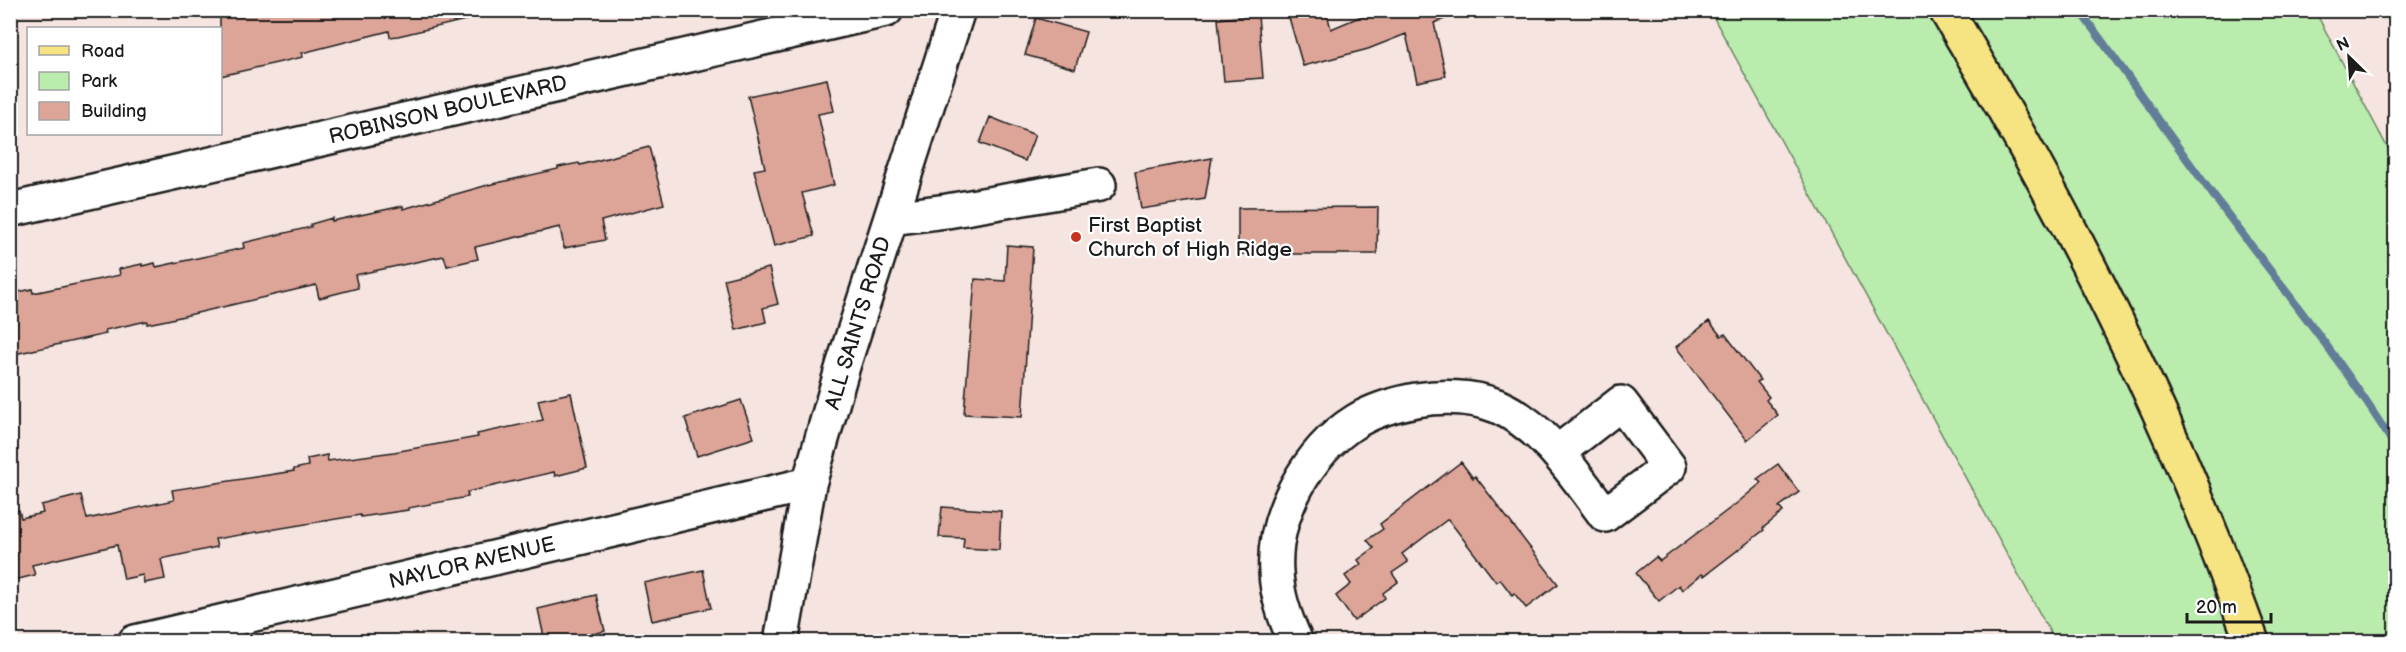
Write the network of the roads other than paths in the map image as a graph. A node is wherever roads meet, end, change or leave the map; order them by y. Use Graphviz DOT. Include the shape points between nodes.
graph roads {
  1 [pos="886,10"];
  2 [pos="957,10"];
  3 [pos="1946,10"];
  4 [pos="1099,185"];
  5 [pos="10,210"];
  6 [pos="891,218"];
  7 [pos="1558,452"];
  8 [pos="809,484"];
  9 [pos="135,642"];
  10 [pos="781,642"];
  11 [pos="1296,642"];
  12 [pos="2252,642"];
  1 -- 5 [label="street, ROBINSON BOULEVARD"];
  2 -- 6 [label="street, ALL SAINTS ROAD"];
  3 -- 12 [label="main road" via="2078,245 2139,369 2205,518"];
  4 -- 6 [label="street"];
  6 -- 8 [label="street, ALL SAINTS ROAD"];
  7 -- 11 [label="street" via="1516,416 1472,399 1433,397 1411,401 1356,421 1319,454 1296,488 1279,531 1276,572 1286,621"];
  8 -- 9 [label="street, NAYLOR AVENUE"];
  8 -- 10 [label="street, ALL SAINTS ROAD"];
}
